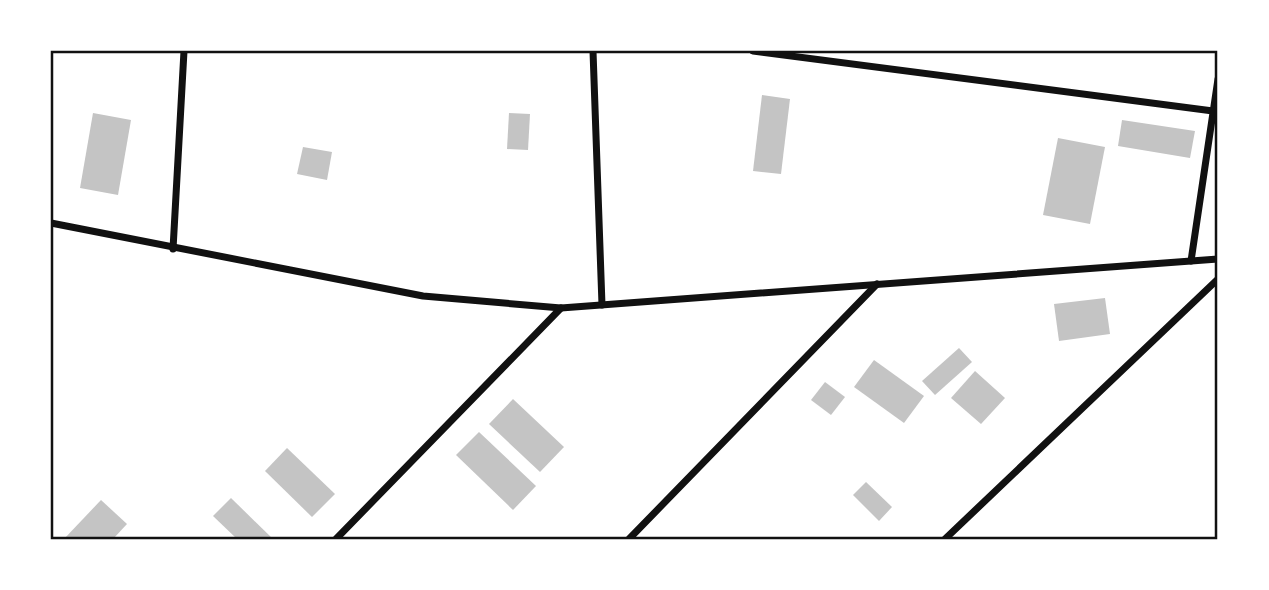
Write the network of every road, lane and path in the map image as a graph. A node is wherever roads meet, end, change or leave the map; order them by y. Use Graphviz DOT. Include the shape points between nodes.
graph roads {
  1 [pos="184,51"];
  2 [pos="593,51"];
  3 [pos="753,51"];
  4 [pos="1218,79"];
  5 [pos="1213,111"];
  6 [pos="51,223"];
  7 [pos="173,249"];
  8 [pos="1218,258"];
  9 [pos="1191,261"];
  10 [pos="1218,279"];
  11 [pos="877,284"];
  12 [pos="602,305"];
  13 [pos="561,308"];
  14 [pos="336,539"];
  15 [pos="629,539"];
  16 [pos="945,539"];
  1 -- 7 [label="street"];
  2 -- 12 [label="street"];
  3 -- 5 [label="street"];
  4 -- 5 [label="street"];
  5 -- 9 [label="street"];
  6 -- 7 [label="street"];
  7 -- 13 [label="street" via="423,296"];
  8 -- 9 [label="street"];
  9 -- 11 [label="street"];
  10 -- 16 [label="street"];
  11 -- 12 [label="street"];
  11 -- 15 [label="street"];
  12 -- 13 [label="street"];
  13 -- 14 [label="street"];
}
